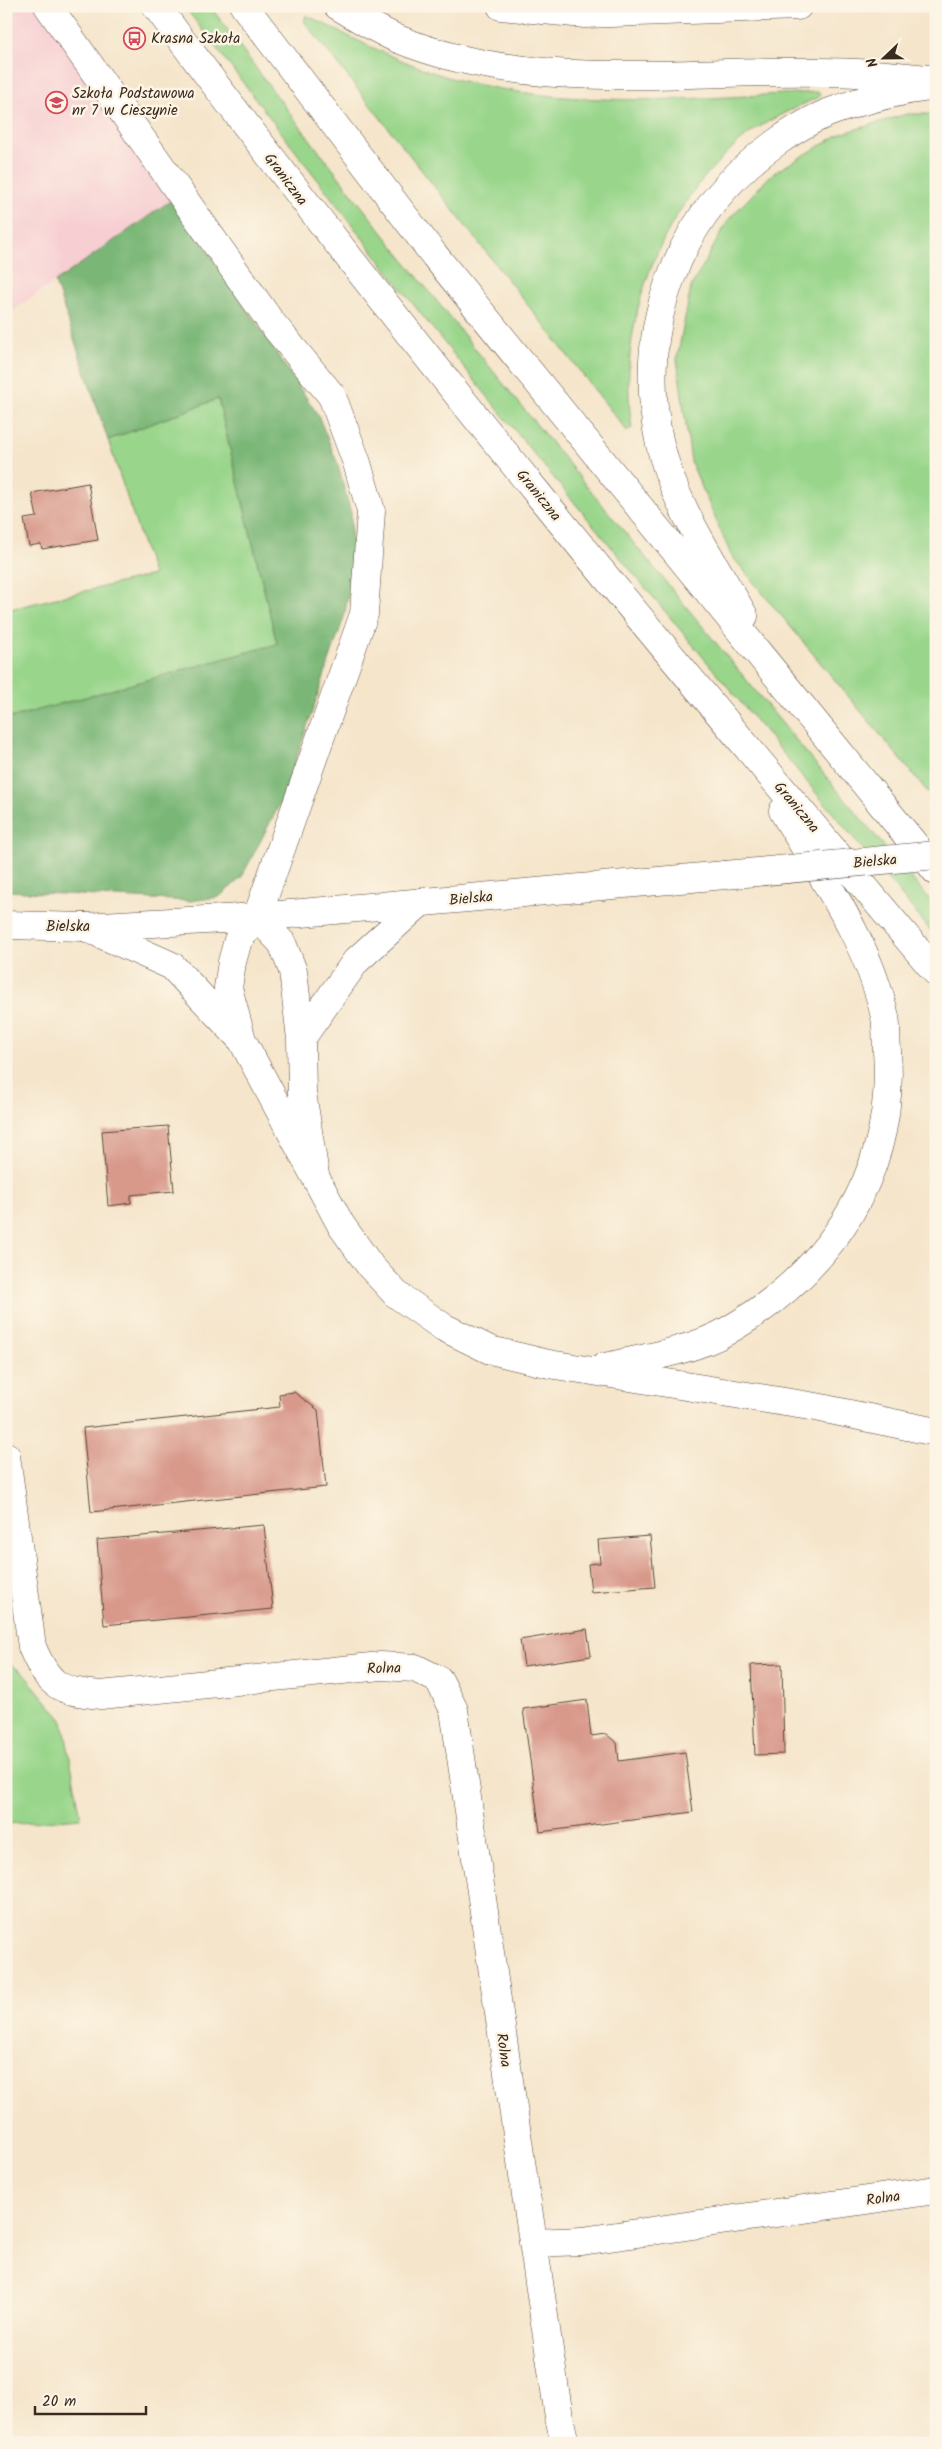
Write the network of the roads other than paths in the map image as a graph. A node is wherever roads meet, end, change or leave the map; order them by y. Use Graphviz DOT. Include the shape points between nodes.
graph roads {
  1 [pos="48,6"];
  2 [pos="156,6"];
  3 [pos="244,6"];
  4 [pos="338,6"];
  5 [pos="501,6"];
  6 [pos="798,6"];
  7 [pos="936,80"];
  8 [pos="936,86"];
  9 [pos="786,689"];
  10 [pos="741,741"];
  11 [pos="936,855"];
  12 [pos="936,871"];
  13 [pos="422,902"];
  14 [pos="257,917"];
  15 [pos="6,925"];
  16 [pos="85,927"];
  17 [pos="936,972"];
  18 [pos="301,1039"];
  19 [pos="242,1040"];
  20 [pos="315,1175"];
  21 [pos="591,1370"];
  22 [pos="936,1432"];
  23 [pos="6,1456"];
  24 [pos="936,2190"];
  25 [pos="533,2243"];
  26 [pos="565,2443"];
  1 -- 14 [label="main road" via="271,322 332,396 357,463 370,510 364,614"];
  2 -- 10 [label="main road, Graniczna" via="306,206 415,344"];
  3 -- 9 [label="main road" via="435,256"];
  4 -- 7 [label="main road" via="397,38 452,56 558,75 820,72"];
  5 -- 6 [label="main road" via="585,14"];
  8 -- 9 [label="main road" via="882,96 832,111 754,158 727,184 685,245 668,281 657,323 654,402 660,440 673,485 695,531"];
  9 -- 12 [label="main road"];
  10 -- 17 [label="main road, Graniczna"];
  10 -- 21 [label="main road" via="845,916 868,965 885,1018 889,1074 884,1130 871,1174 841,1229 814,1263 765,1305 726,1332 672,1352"];
  11 -- 13 [label="main road, Bielska, bridge"];
  13 -- 14 [label="main road, Bielska"];
  13 -- 18 [label="main road" via="356,961"];
  14 -- 16 [label="main road, Bielska"];
  14 -- 18 [label="main road" via="282,943 293,971"];
  14 -- 19 [label="main road" via="238,940 229,979 228,988"];
  15 -- 16 [label="main road, Bielska"];
  16 -- 19 [label="main road" via="172,966"];
  18 -- 20 [label="main road" via="302,1094"];
  19 -- 20 [label="main road"];
  20 -- 21 [label="main road" via="341,1225 371,1267 396,1294 435,1322 490,1350"];
  21 -- 22 [label="main road" via="816,1407"];
  23 -- 25 [label="main road, Rolna" via="32,1647 52,1683 73,1692 101,1695 381,1666 415,1668 439,1680 454,1710"];
  24 -- 25 [label="main road, Rolna" via="582,2241"];
  25 -- 26 [label="main road, Rolna"];
}
